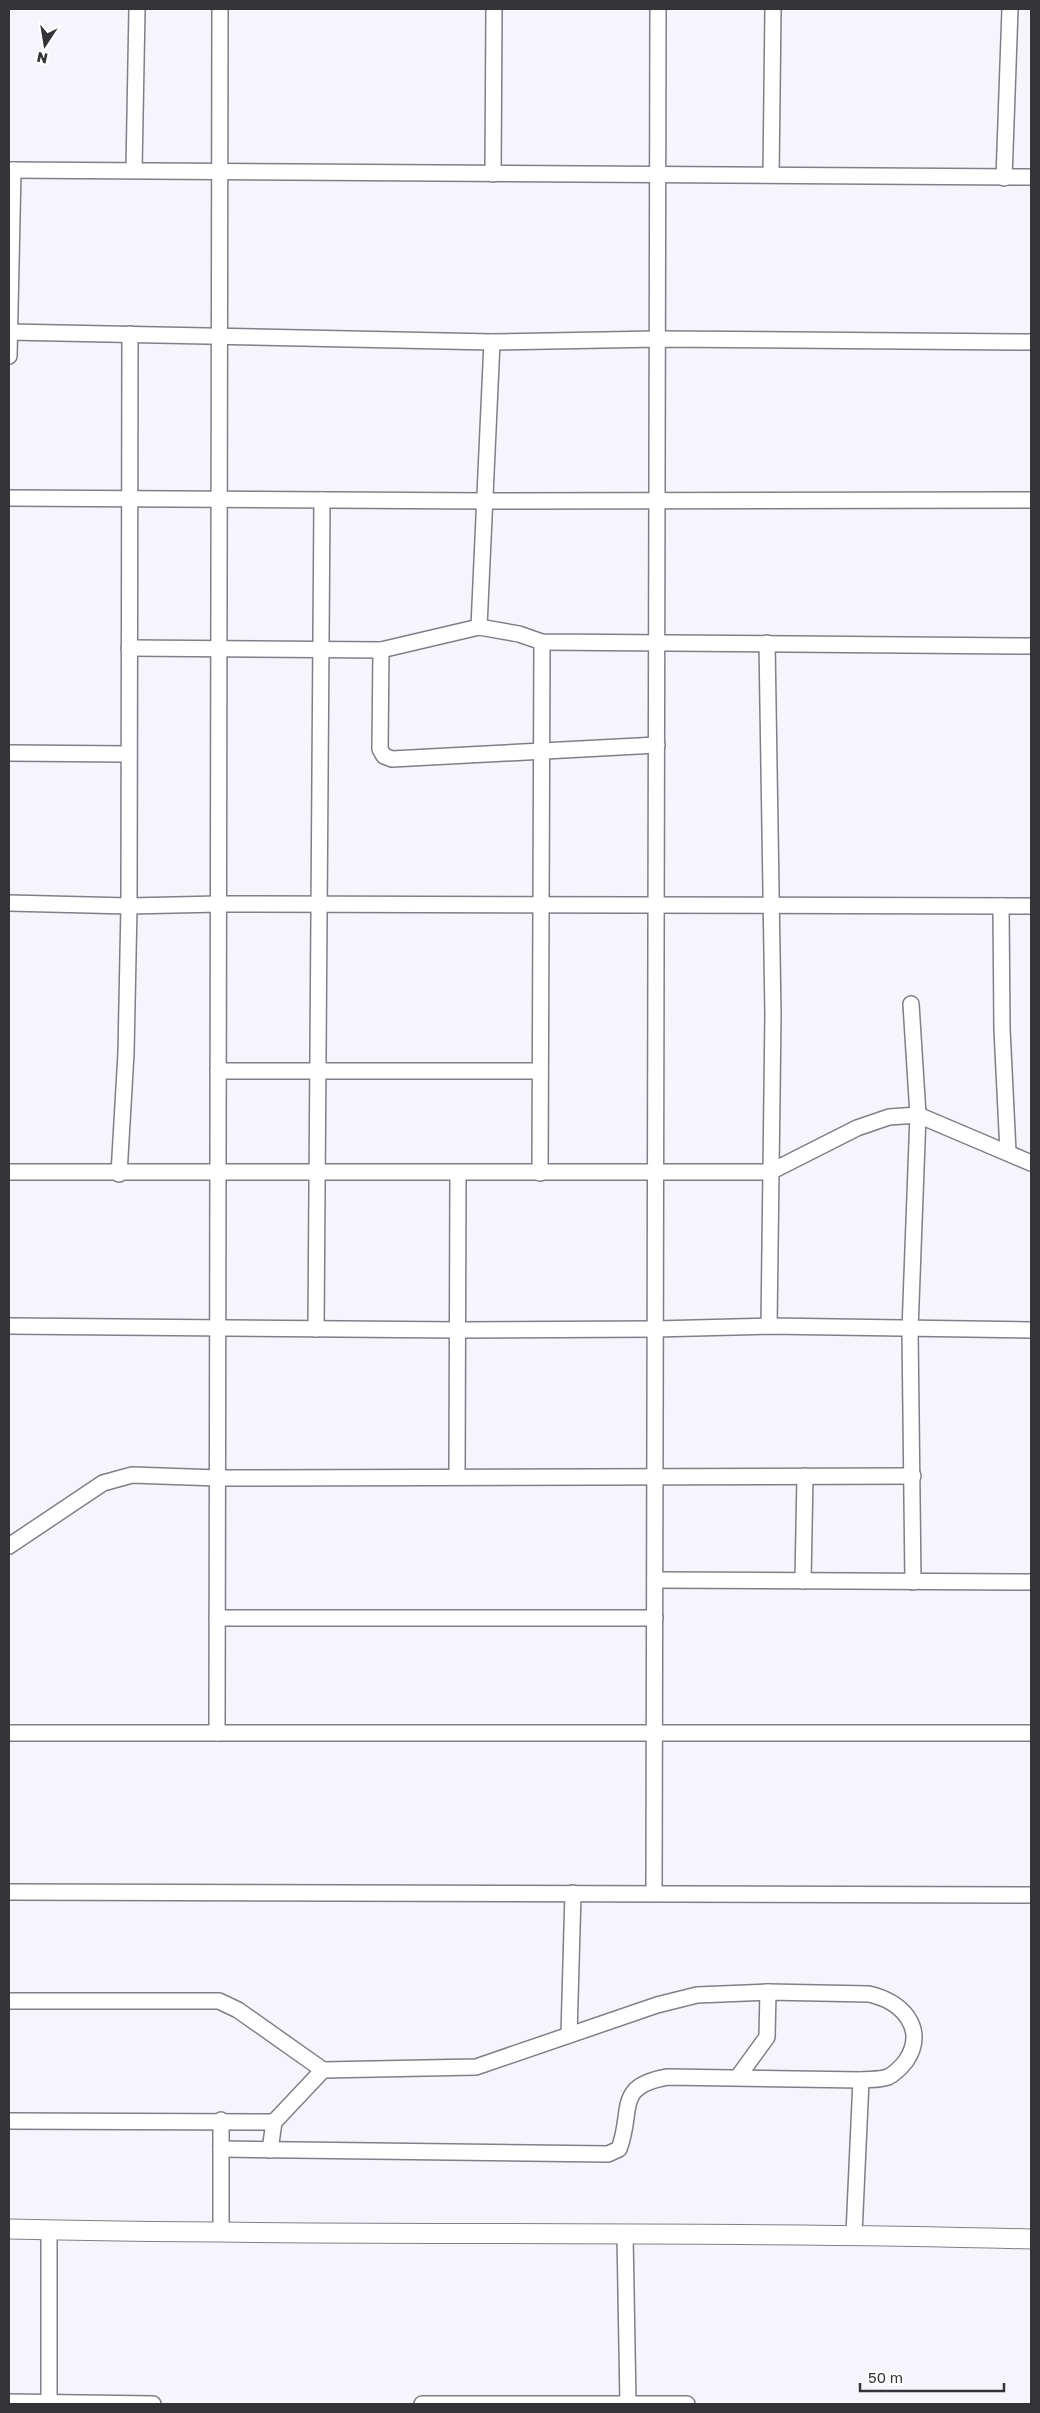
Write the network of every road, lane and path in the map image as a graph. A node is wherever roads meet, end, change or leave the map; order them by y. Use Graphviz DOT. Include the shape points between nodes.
graph roads {
  1 [pos="137,9"];
  2 [pos="220,9"];
  3 [pos="494,9"];
  4 [pos="658,9"];
  5 [pos="773,9"];
  6 [pos="1010,9"];
  7 [pos="11,170"];
  8 [pos="134,170"];
  9 [pos="220,172"];
  10 [pos="493,174"];
  11 [pos="658,175"];
  12 [pos="771,175"];
  13 [pos="1031,177"];
  14 [pos="1004,178"];
  15 [pos="9,332"];
  16 [pos="130,334"];
  17 [pos="220,336"];
  18 [pos="658,339"];
  19 [pos="492,342"];
  20 [pos="1031,342"];
  21 [pos="9,356"];
  22 [pos="9,498"];
  23 [pos="131,498"];
  24 [pos="220,499"];
  25 [pos="657,499"];
  26 [pos="322,500"];
  27 [pos="1031,500"];
  28 [pos="485,501"];
  29 [pos="479,627"];
  30 [pos="542,642"];
  31 [pos="657,643"];
  32 [pos="767,643"];
  33 [pos="1031,646"];
  34 [pos="129,648"];
  35 [pos="219,649"];
  36 [pos="381,650"];
  37 [pos="321,651"];
  38 [pos="657,745"];
  39 [pos="542,752"];
  40 [pos="9,753"];
  41 [pos="128,754"];
  42 [pos="9,903"];
  43 [pos="218,904"];
  44 [pos="319,905"];
  45 [pos="541,905"];
  46 [pos="656,905"];
  47 [pos="129,906"];
  48 [pos="771,906"];
  49 [pos="1001,906"];
  50 [pos="1031,906"];
  51 [pos="910,1004"];
  52 [pos="218,1070"];
  53 [pos="540,1071"];
  54 [pos="318,1072"];
  55 [pos="918,1115"];
  56 [pos="1008,1152"];
  57 [pos="1031,1163"];
  58 [pos="9,1172"];
  59 [pos="770,1172"];
  60 [pos="540,1173"];
  61 [pos="656,1173"];
  62 [pos="120,1174"];
  63 [pos="218,1174"];
  64 [pos="317,1174"];
  65 [pos="458,1174"];
  66 [pos="9,1326"];
  67 [pos="769,1326"];
  68 [pos="218,1328"];
  69 [pos="316,1329"];
  70 [pos="656,1329"];
  71 [pos="459,1330"];
  72 [pos="910,1330"];
  73 [pos="1031,1330"];
  74 [pos="805,1476"];
  75 [pos="913,1476"];
  76 [pos="457,1477"];
  77 [pos="655,1477"];
  78 [pos="218,1478"];
  79 [pos="9,1546"];
  80 [pos="655,1580"];
  81 [pos="803,1580"];
  82 [pos="913,1582"];
  83 [pos="1031,1582"];
  84 [pos="217,1618"];
  85 [pos="655,1618"];
  86 [pos="9,1733"];
  87 [pos="217,1733"];
  88 [pos="655,1733"];
  89 [pos="1031,1733"];
  90 [pos="9,1892"];
  91 [pos="573,1893"];
  92 [pos="654,1893"];
  93 [pos="1031,1895"];
  94 [pos="768,1992"];
  95 [pos="9,2001"];
  96 [pos="569,2035"];
  97 [pos="323,2070"];
  98 [pos="738,2077"];
  99 [pos="861,2080"];
  100 [pos="9,2120"];
  101 [pos="221,2120"];
  102 [pos="274,2122"];
  103 [pos="221,2149"];
  104 [pos="270,2150"];
  105 [pos="9,2229"];
  106 [pos="48,2230"];
  107 [pos="221,2232"];
  108 [pos="854,2234"];
  109 [pos="625,2235"];
  110 [pos="1031,2239"];
  111 [pos="9,2402"];
  112 [pos="49,2402"];
  113 [pos="153,2404"];
  114 [pos="422,2404"];
  115 [pos="442,2404"];
  116 [pos="628,2404"];
  117 [pos="687,2404"];
  1 -- 8 [label="street"];
  2 -- 9 [label="street"];
  3 -- 10 [label="street"];
  4 -- 11 [label="street"];
  5 -- 12 [label="street"];
  6 -- 14 [label="street"];
  7 -- 8 [label="street"];
  7 -- 15 [label="street"];
  8 -- 9 [label="street"];
  9 -- 10 [label="street"];
  9 -- 17 [label="street"];
  10 -- 11 [label="street"];
  11 -- 12 [label="street"];
  11 -- 18 [label="street"];
  12 -- 14 [label="street"];
  13 -- 14 [label="street"];
  15 -- 16 [label="street"];
  15 -- 21 [label="street"];
  16 -- 17 [label="street"];
  16 -- 23 [label="street"];
  17 -- 19 [label="street"];
  17 -- 24 [label="street"];
  18 -- 19 [label="street"];
  18 -- 20 [label="street"];
  18 -- 25 [label="street"];
  19 -- 28 [label="street"];
  22 -- 23 [label="street"];
  23 -- 24 [label="street"];
  23 -- 34 [label="street"];
  24 -- 26 [label="street"];
  24 -- 35 [label="street"];
  25 -- 27 [label="street"];
  25 -- 28 [label="street"];
  25 -- 31 [label="street"];
  26 -- 28 [label="street"];
  26 -- 37 [label="street"];
  28 -- 29 [label="street"];
  29 -- 30 [label="street" via="520,634"];
  29 -- 36 [label="street"];
  30 -- 31 [label="street"];
  30 -- 39 [label="street"];
  31 -- 32 [label="street"];
  31 -- 38 [label="street"];
  32 -- 33 [label="street"];
  32 -- 48 [label="street"];
  34 -- 35 [label="street"];
  34 -- 41 [label="street"];
  35 -- 37 [label="street"];
  35 -- 43 [label="street"];
  36 -- 37 [label="street"];
  36 -- 39 [label="street" via="380,749 384,756 392,759"];
  37 -- 44 [label="street"];
  38 -- 39 [label="street"];
  38 -- 46 [label="street"];
  39 -- 45 [label="street"];
  40 -- 41 [label="street"];
  41 -- 47 [label="street"];
  42 -- 47 [label="street"];
  43 -- 44 [label="street"];
  43 -- 47 [label="street"];
  43 -- 52 [label="street"];
  44 -- 45 [label="street"];
  44 -- 54 [label="street"];
  45 -- 46 [label="street"];
  45 -- 53 [label="street"];
  46 -- 48 [label="street"];
  46 -- 61 [label="street"];
  47 -- 62 [label="street"];
  48 -- 49 [label="street"];
  48 -- 59 [label="street"];
  49 -- 50 [label="street"];
  49 -- 56 [label="street"];
  51 -- 55 [label="street"];
  52 -- 54 [label="street"];
  52 -- 63 [label="street"];
  53 -- 54 [label="street"];
  53 -- 60 [label="street"];
  54 -- 64 [label="street"];
  55 -- 56 [label="street"];
  55 -- 59 [label="street" via="889,1117 857,1128"];
  55 -- 72 [label="street"];
  56 -- 57 [label="street"];
  58 -- 62 [label="street"];
  59 -- 61 [label="street"];
  59 -- 67 [label="street"];
  60 -- 61 [label="street"];
  60 -- 65 [label="street"];
  61 -- 70 [label="street"];
  62 -- 63 [label="street"];
  63 -- 64 [label="street"];
  63 -- 68 [label="street"];
  64 -- 65 [label="street"];
  64 -- 69 [label="street"];
  65 -- 71 [label="street"];
  66 -- 68 [label="street"];
  67 -- 70 [label="street"];
  67 -- 72 [label="street"];
  68 -- 69 [label="street"];
  68 -- 78 [label="street"];
  69 -- 71 [label="street"];
  70 -- 71 [label="street"];
  70 -- 77 [label="street"];
  71 -- 76 [label="street"];
  72 -- 73 [label="street"];
  72 -- 75 [label="street"];
  74 -- 75 [label="street"];
  74 -- 77 [label="street"];
  74 -- 81 [label="street"];
  75 -- 82 [label="street"];
  76 -- 77 [label="street"];
  76 -- 78 [label="street"];
  77 -- 80 [label="street"];
  78 -- 79 [label="street" via="132,1475 104,1483"];
  78 -- 84 [label="street"];
  80 -- 81 [label="street"];
  80 -- 85 [label="street"];
  81 -- 82 [label="street"];
  82 -- 83 [label="street"];
  84 -- 85 [label="street"];
  84 -- 87 [label="street"];
  85 -- 88 [label="street"];
  86 -- 87 [label="street"];
  87 -- 88 [label="street"];
  88 -- 89 [label="street"];
  88 -- 92 [label="street"];
  90 -- 91 [label="street"];
  91 -- 92 [label="street"];
  91 -- 96 [label="street"];
  92 -- 93 [label="street"];
  94 -- 96 [label="street" via="697,1995 678,1999"];
  94 -- 98 [label="street" via="767,2037"];
  94 -- 99 [label="street" via="869,1994 884,1997 897,2005 911,2023 915,2038 912,2052 889,2076"];
  95 -- 97 [label="street" via="218,2001 238,2010"];
  96 -- 97 [label="street" via="476,2067"];
  97 -- 102 [label="street"];
  98 -- 99 [label="street"];
  98 -- 104 [label="street" via="668,2077 647,2081 634,2091 627,2105 619,2149 608,2154"];
  99 -- 108 [label="street"];
  100 -- 101 [label="street"];
  101 -- 102 [label="street"];
  101 -- 103 [label="street"];
  102 -- 104 [label="street"];
  103 -- 104 [label="street"];
  103 -- 107 [label="street"];
  105 -- 106 [label="street"];
  106 -- 107 [label="street"];
  106 -- 112 [label="street"];
  107 -- 109 [label="street"];
  108 -- 109 [label="street"];
  108 -- 110 [label="street"];
  109 -- 116 [label="street"];
  111 -- 112 [label="street"];
  112 -- 113 [label="street"];
  114 -- 115 [label="street"];
  115 -- 116 [label="street"];
  116 -- 117 [label="street"];
}
